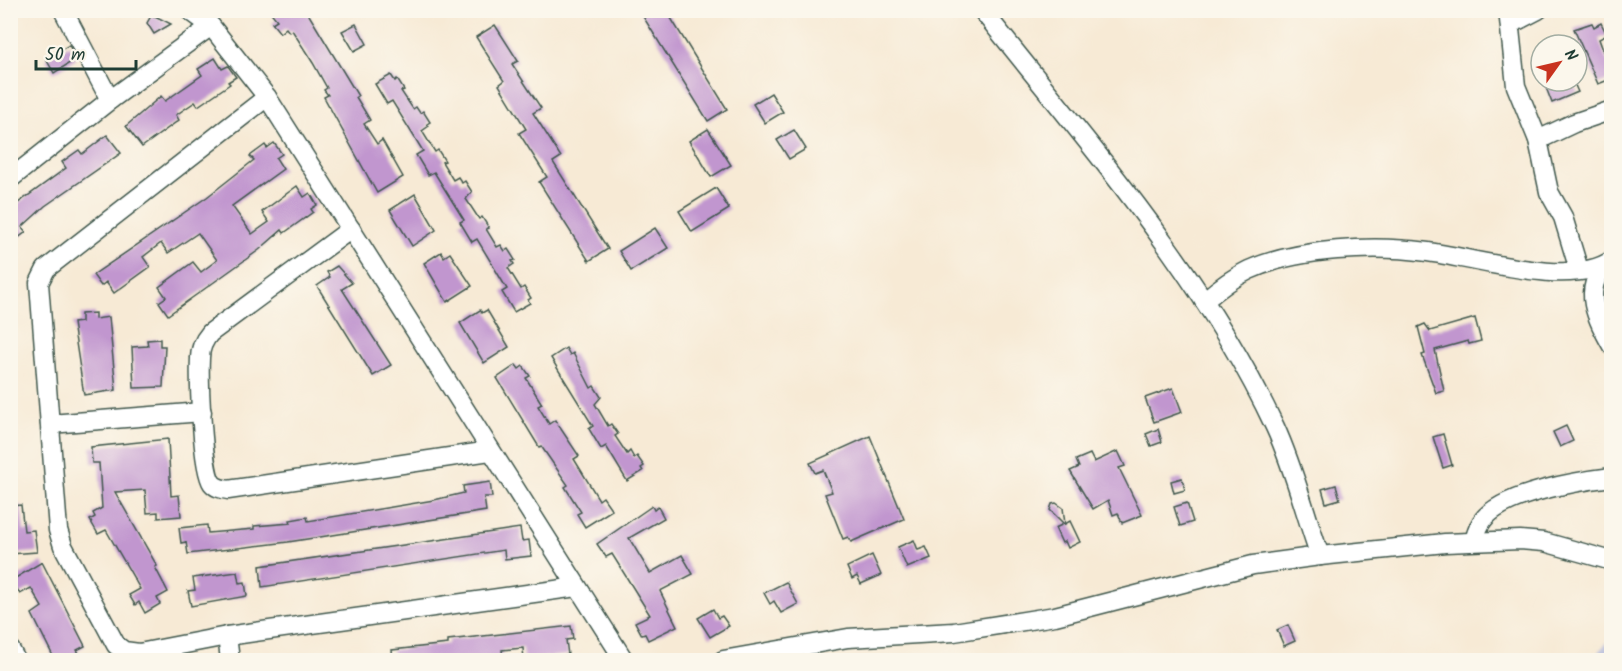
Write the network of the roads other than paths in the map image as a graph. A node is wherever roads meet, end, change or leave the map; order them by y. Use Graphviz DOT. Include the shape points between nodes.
graph roads {
  1 [pos="63,10"];
  2 [pos="189,10"];
  3 [pos="982,10"];
  4 [pos="1538,10"];
  5 [pos="1509,17"];
  6 [pos="211,26"];
  7 [pos="267,97"];
  8 [pos="110,100"];
  9 [pos="1611,110"];
  10 [pos="1538,140"];
  11 [pos="10,180"];
  12 [pos="351,229"];
  13 [pos="1609,262"];
  14 [pos="1579,270"];
  15 [pos="1204,301"];
  16 [pos="1611,346"];
  17 [pos="202,412"];
  18 [pos="50,424"];
  19 [pos="490,451"];
  20 [pos="1611,477"];
  21 [pos="1474,541"];
  22 [pos="1320,556"];
  23 [pos="1611,561"];
  24 [pos="577,587"];
  25 [pos="227,636"];
  26 [pos="10,649"];
  27 [pos="16,660"];
  28 [pos="230,660"];
  29 [pos="624,660"];
  30 [pos="723,660"];
  1 -- 8 [label="street"];
  2 -- 6 [label="street"];
  3 -- 15 [label="street" via="1085,138"];
  4 -- 5 [label="street"];
  5 -- 10 [label="street" via="1516,86"];
  6 -- 7 [label="street"];
  6 -- 8 [label="street"];
  7 -- 12 [label="street"];
  7 -- 18 [label="street" via="46,269 39,283"];
  8 -- 11 [label="street"];
  9 -- 10 [label="street"];
  10 -- 14 [label="street" via="1549,192 1563,217"];
  12 -- 17 [label="street" via="205,339 200,356"];
  12 -- 19 [label="street"];
  13 -- 14 [label="street"];
  13 -- 16 [label="street" via="1597,273 1592,297"];
  14 -- 15 [label="street" via="1532,271 1410,250 1352,250 1266,264 1234,278"];
  15 -- 22 [label="street" via="1228,337 1276,429"];
  17 -- 18 [label="street"];
  17 -- 19 [label="street" via="207,473 218,488 228,490"];
  18 -- 25 [label="street" via="58,530 116,645 124,651 139,653"];
  19 -- 24 [label="street"];
  20 -- 21 [label="street" via="1559,485 1503,505 1481,521"];
  21 -- 22 [label="street"];
  21 -- 23 [label="street" via="1544,542"];
  22 -- 30 [label="street" via="1253,564 1055,616 954,632 848,638"];
  24 -- 25 [label="street"];
  24 -- 29 [label="street"];
  25 -- 28 [label="street"];
  26 -- 27 [label="street"];
}
